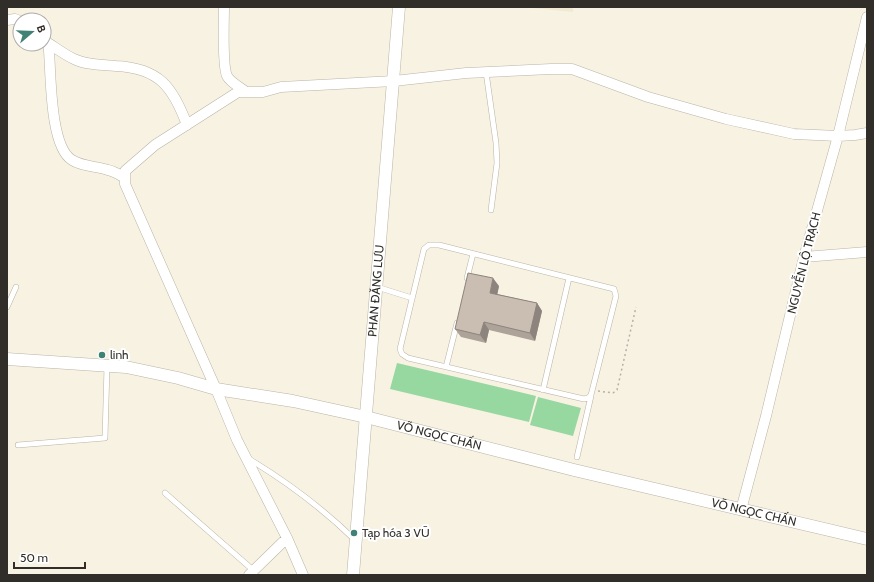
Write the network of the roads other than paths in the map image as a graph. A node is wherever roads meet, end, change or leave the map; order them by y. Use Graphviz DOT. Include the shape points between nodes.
graph roads {
  1 [pos="224,7"];
  2 [pos="399,7"];
  3 [pos="867,17"];
  4 [pos="52,45"];
  5 [pos="47,52"];
  6 [pos="486,72"];
  7 [pos="394,81"];
  8 [pos="246,92"];
  9 [pos="187,125"];
  10 [pos="867,133"];
  11 [pos="838,136"];
  12 [pos="125,178"];
  13 [pos="491,210"];
  14 [pos="867,252"];
  15 [pos="473,254"];
  16 [pos="804,257"];
  17 [pos="569,278"];
  18 [pos="466,284"];
  19 [pos="377,286"];
  20 [pos="16,287"];
  21 [pos="412,298"];
  22 [pos="7,306"];
  23 [pos="459,314"];
  24 [pos="7,359"];
  25 [pos="107,365"];
  26 [pos="446,367"];
  27 [pos="216,389"];
  28 [pos="543,390"];
  29 [pos="592,392"];
  30 [pos="366,417"];
  31 [pos="18,445"];
  32 [pos="245,456"];
  33 [pos="577,457"];
  34 [pos="165,493"];
  35 [pos="741,510"];
  36 [pos="287,538"];
  37 [pos="867,539"];
  38 [pos="356,541"];
  39 [pos="251,573"];
  40 [pos="303,575"];
  41 [pos="354,575"];
  1 -- 8 [label="street" via="226,74"];
  2 -- 7 [label="street, PHAN ĐĂNG LƯU"];
  3 -- 11 [label="street, NGUYỄN LỘ TRẠCH"];
  4 -- 9 [label="street" via="74,59 103,66 145,70 154,75 176,98"];
  5 -- 12 [label="street" via="54,117 66,154 73,161 110,170"];
  6 -- 7 [label="street"];
  6 -- 11 [label="street" via="572,69 648,97 726,119 794,134"];
  6 -- 13 [label="lane" via="497,163"];
  7 -- 8 [label="street" via="281,87 263,92"];
  7 -- 19 [label="street, PHAN ĐĂNG LƯU"];
  8 -- 9 [label="street" via="238,92"];
  9 -- 12 [label="street" via="155,145 125,171"];
  10 -- 11 [label="street"];
  11 -- 16 [label="street, NGUYỄN LỘ TRẠCH"];
  12 -- 27 [label="street" via="125,184"];
  14 -- 16 [label="street"];
  15 -- 17 [label="lane"];
  15 -- 18 [label="lane"];
  15 -- 21 [label="lane" via="439,245 429,245 424,249"];
  16 -- 35 [label="street, NGUYỄN LỘ TRẠCH"];
  17 -- 28 [label="lane"];
  17 -- 29 [label="lane" via="614,289 616,296"];
  19 -- 21 [label="lane"];
  19 -- 30 [label="street, PHAN ĐĂNG LƯU"];
  20 -- 22 [label="lane"];
  21 -- 26 [label="lane" via="400,349 402,354 408,358"];
  23 -- 26 [label="lane"];
  24 -- 25 [label="street, VÕ NGỌC CHẤN"];
  25 -- 27 [label="street, VÕ NGỌC CHẤN" via="140,369"];
  25 -- 31 [label="lane" via="105,438"];
  26 -- 28 [label="lane"];
  27 -- 30 [label="street, VÕ NGỌC CHẤN" via="293,401"];
  27 -- 32 [label="street"];
  28 -- 29 [label="lane" via="584,400"];
  29 -- 33 [label="lane"];
  30 -- 35 [label="street, VÕ NGỌC CHẤN"];
  30 -- 38 [label="street, PHAN ĐĂNG LƯU"];
  32 -- 36 [label="street"];
  32 -- 38 [label="lane" via="285,482"];
  34 -- 39 [label="lane"];
  35 -- 37 [label="street, VÕ NGỌC CHẤN"];
  36 -- 39 [label="street"];
  36 -- 40 [label="street"];
  38 -- 41 [label="street, PHAN ĐĂNG LƯU"];
}
